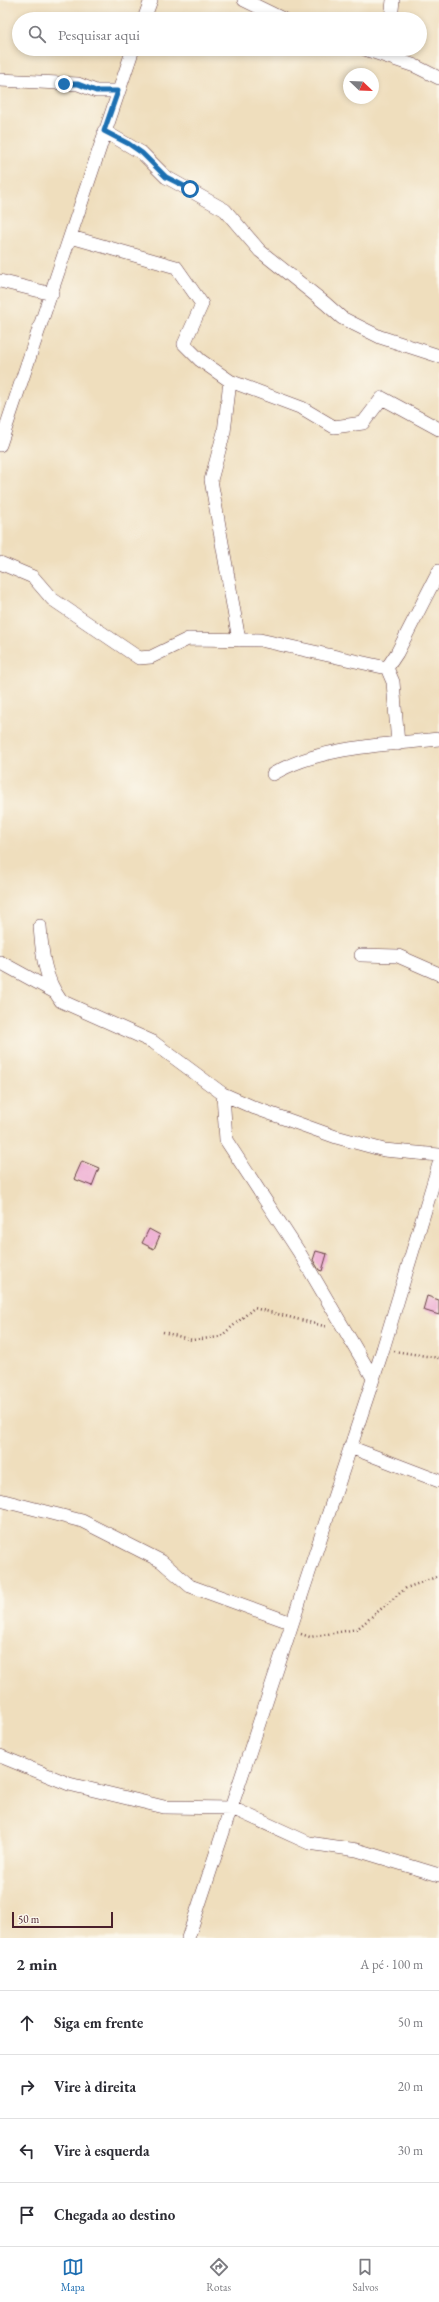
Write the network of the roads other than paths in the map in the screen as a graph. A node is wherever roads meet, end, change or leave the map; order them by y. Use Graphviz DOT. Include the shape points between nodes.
graph roads {
  1 [pos="151,0"];
  2 [pos="244,0"];
  3 [pos="394,0"];
  4 [pos="147,12"];
  5 [pos="269,12"];
  6 [pos="391,12"];
  7 [pos="130,56"];
  8 [pos="394,56"];
  9 [pos="439,78"];
  10 [pos="0,80"];
  11 [pos="118,91"];
  12 [pos="104,131"];
  13 [pos="71,237"];
  14 [pos="0,281"];
  15 [pos="52,294"];
  16 [pos="439,356"];
  17 [pos="230,381"];
  18 [pos="439,429"];
  19 [pos="0,445"];
  20 [pos="0,563"];
  21 [pos="439,571"];
  22 [pos="238,640"];
  23 [pos="387,668"];
  24 [pos="439,739"];
  25 [pos="398,744"];
  26 [pos="273,774"];
  27 [pos="40,926"];
  28 [pos="361,955"];
  29 [pos="0,962"];
  30 [pos="439,974"];
  31 [pos="53,991"];
  32 [pos="223,1094"];
  33 [pos="439,1155"];
  34 [pos="439,1164"];
  35 [pos="373,1378"];
  36 [pos="350,1447"];
  37 [pos="439,1481"];
  38 [pos="0,1500"];
  39 [pos="291,1626"];
  40 [pos="0,1756"];
  41 [pos="232,1808"];
  42 [pos="439,1875"];
  43 [pos="188,1938"];
  1 -- 4 [label="street"];
  2 -- 5 [label="street"];
  3 -- 6 [label="street"];
  7 -- 11 [label="street"];
  8 -- 9 [label="street"];
  10 -- 11 [label="street" via="78,84 96,91"];
  11 -- 12 [label="street"];
  12 -- 13 [label="street"];
  12 -- 16 [label="street" via="142,153 166,177 225,210 260,251 342,318 380,337"];
  13 -- 15 [label="street"];
  13 -- 17 [label="street" via="176,267 202,304 184,344 200,360"];
  14 -- 15 [label="street"];
  15 -- 19 [label="street"];
  17 -- 18 [label="street" via="302,408 334,427 363,423 382,398"];
  17 -- 22 [label="street" via="224,432 211,480"];
  20 -- 22 [label="street" via="33,577 52,599 139,658 151,657 188,639"];
  21 -- 23 [label="street"];
  22 -- 23 [label="street" via="260,640"];
  23 -- 25 [label="street" via="393,682"];
  24 -- 25 [label="street"];
  25 -- 26 [label="street" via="325,754 291,764"];
  27 -- 31 [label="street" via="43,965"];
  28 -- 30 [label="street" via="398,956"];
  29 -- 31 [label="street"];
  31 -- 32 [label="street" via="61,1001 78,1011 153,1042"];
  32 -- 33 [label="street" via="336,1137 384,1150"];
  32 -- 35 [label="street" via="226,1140 298,1252"];
  34 -- 35 [label="street"];
  35 -- 36 [label="street"];
  36 -- 37 [label="street"];
  36 -- 39 [label="street"];
  38 -- 39 [label="street" via="82,1521 161,1561 190,1586"];
  39 -- 41 [label="street"];
  40 -- 41 [label="street" via="69,1784 164,1807"];
  41 -- 42 [label="street" via="309,1843 357,1850"];
  41 -- 43 [label="street"];
}
